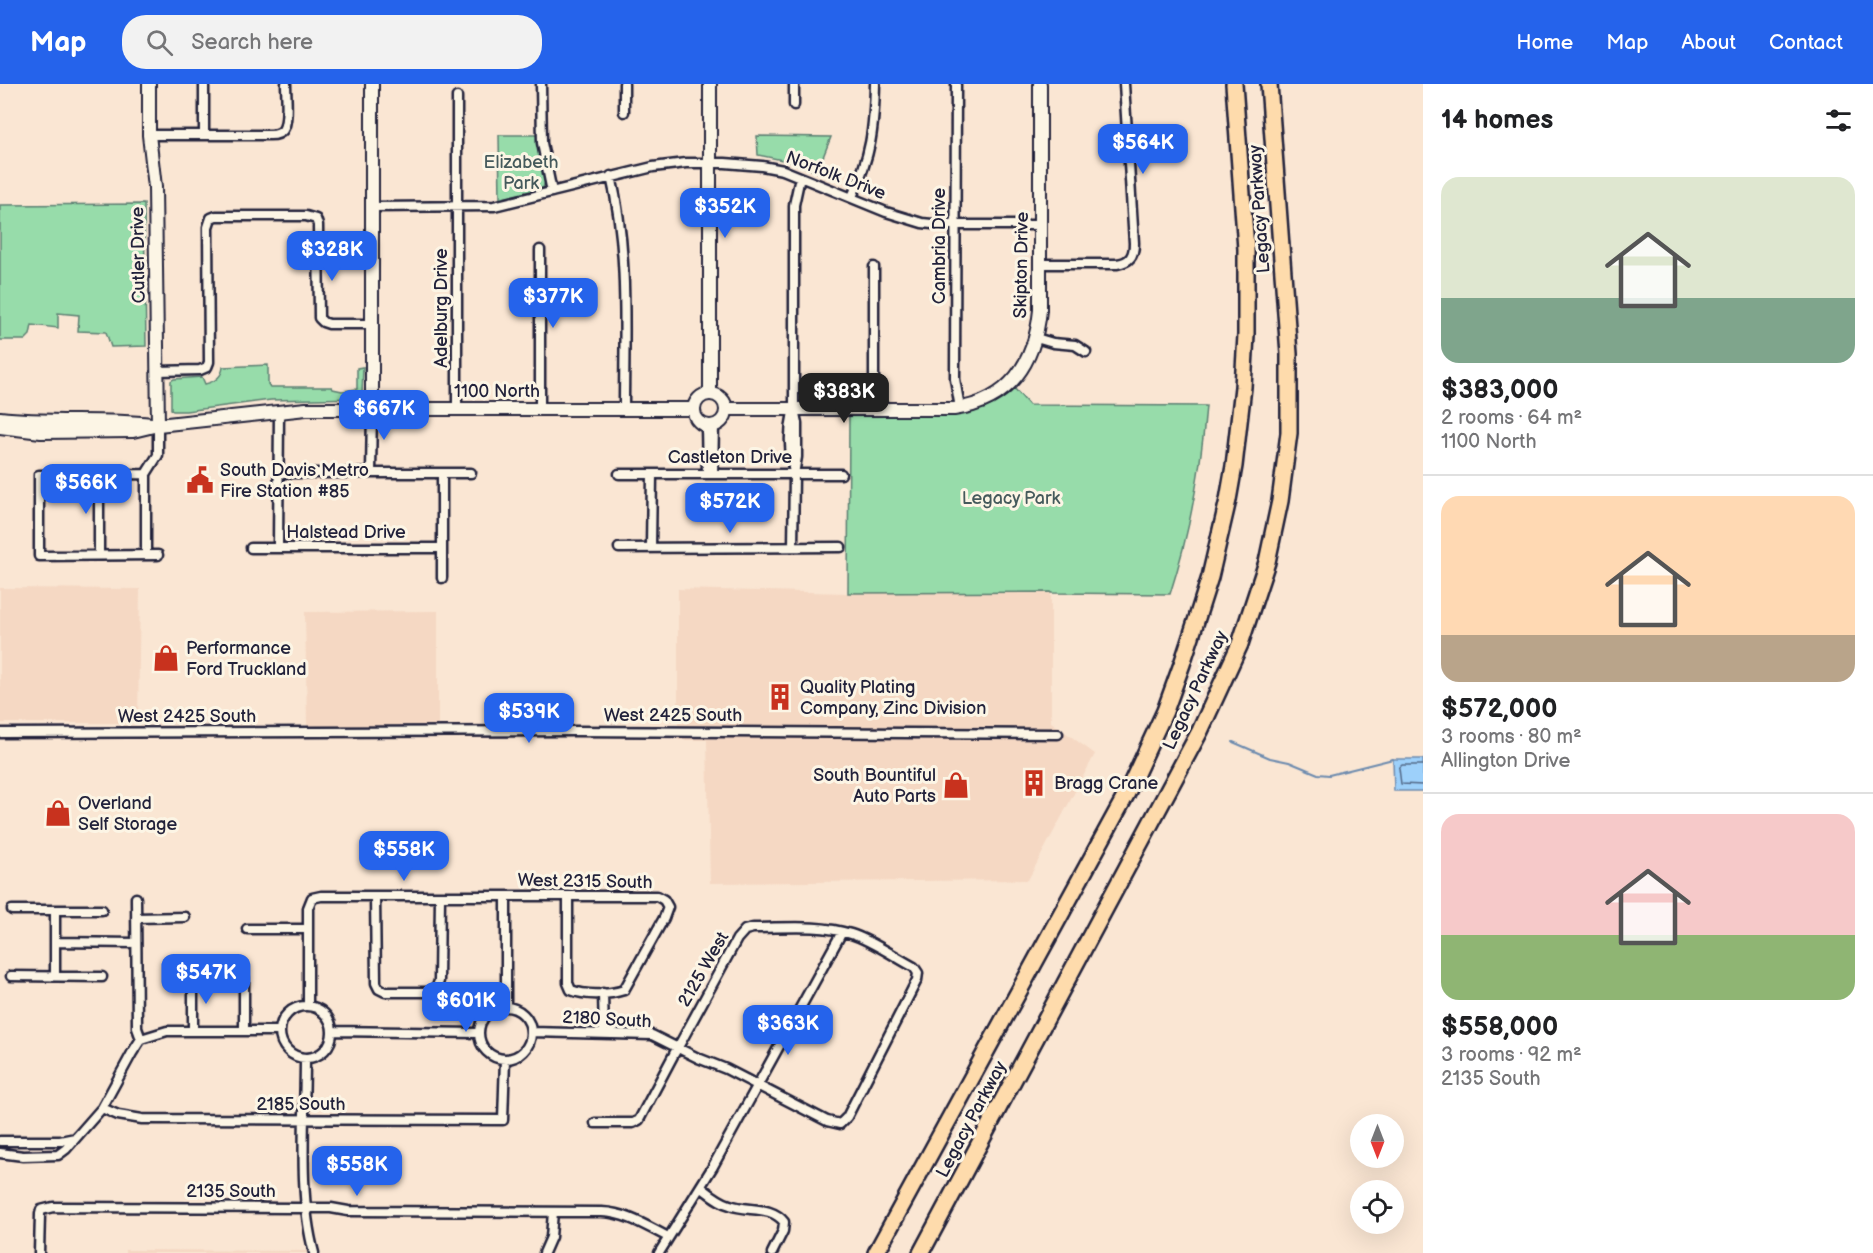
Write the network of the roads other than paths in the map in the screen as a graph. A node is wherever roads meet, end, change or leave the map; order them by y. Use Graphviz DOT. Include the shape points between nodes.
graph roads {
  1 [pos="149,84"];
  2 [pos="204,84"];
  3 [pos="286,84"];
  4 [pos="372,84"];
  5 [pos="541,84"];
  6 [pos="624,84"];
  7 [pos="710,84"];
  8 [pos="794,84"];
  9 [pos="874,84"];
  10 [pos="956,84"];
  11 [pos="1040,84"];
  12 [pos="1124,84"];
  13 [pos="1234,84"];
  14 [pos="1269,84"];
  15 [pos="457,97"];
  16 [pos="794,105"];
  17 [pos="624,112"];
  18 [pos="149,135"];
  19 [pos="204,135"];
  20 [pos="710,163"];
  21 [pos="611,176"];
  22 [pos="800,177"];
  23 [pos="552,192"];
  24 [pos="852,197"];
  25 [pos="372,207"];
  26 [pos="457,207"];
  27 [pos="956,225"];
  28 [pos="1040,225"];
  29 [pos="540,250"];
  30 [pos="1040,264"];
  31 [pos="874,267"];
  32 [pos="372,324"];
  33 [pos="1036,338"];
  34 [pos="1086,352"];
  35 [pos="158,370"];
  36 [pos="710,394"];
  37 [pos="960,408"];
  38 [pos="372,409"];
  39 [pos="457,409"];
  40 [pos="540,409"];
  41 [pos="624,409"];
  42 [pos="693,409"];
  43 [pos="726,409"];
  44 [pos="794,409"];
  45 [pos="874,409"];
  46 [pos="279,411"];
  47 [pos="0,418"];
  48 [pos="158,425"];
  49 [pos="710,425"];
  50 [pos="0,427"];
  51 [pos="279,473"];
  52 [pos="371,473"];
  53 [pos="442,473"];
  54 [pos="471,473"];
  55 [pos="99,474"];
  56 [pos="146,474"];
  57 [pos="619,474"];
  58 [pos="652,474"];
  59 [pos="710,474"];
  60 [pos="794,474"];
  61 [pos="841,474"];
  62 [pos="251,548"];
  63 [pos="278,548"];
  64 [pos="442,548"];
  65 [pos="619,548"];
  66 [pos="651,548"];
  67 [pos="793,548"];
  68 [pos="841,548"];
  69 [pos="99,555"];
  70 [pos="146,555"];
  71 [pos="158,555"];
  72 [pos="442,578"];
  73 [pos="0,733"];
  74 [pos="1058,734"];
  75 [pos="375,896"];
  76 [pos="440,896"];
  77 [pos="506,896"];
  78 [pos="568,897"];
  79 [pos="136,898"];
  80 [pos="12,910"];
  81 [pos="55,910"];
  82 [pos="102,910"];
  83 [pos="185,917"];
  84 [pos="136,918"];
  85 [pos="247,929"];
  86 [pos="308,929"];
  87 [pos="842,932"];
  88 [pos="55,942"];
  89 [pos="136,943"];
  90 [pos="11,976"];
  91 [pos="55,976"];
  92 [pos="102,977"];
  93 [pos="193,978"];
  94 [pos="244,978"];
  95 [pos="603,993"];
  96 [pos="308,1006"];
  97 [pos="506,1006"];
  98 [pos="192,1031"];
  99 [pos="244,1031"];
  100 [pos="280,1031"];
  101 [pos="333,1031"];
  102 [pos="532,1032"];
  103 [pos="479,1033"];
  104 [pos="604,1034"];
  105 [pos="141,1039"];
  106 [pos="678,1047"];
  107 [pos="305,1058"];
  108 [pos="505,1059"];
  109 [pos="757,1084"];
  110 [pos="102,1108"];
  111 [pos="305,1120"];
  112 [pos="595,1123"];
  113 [pos="75,1138"];
  114 [pos="0,1141"];
  115 [pos="0,1153"];
  116 [pos="701,1187"];
  117 [pos="306,1208"];
  118 [pos="553,1212"];
  119 [pos="668,1237"];
  120 [pos="39,1253"];
  121 [pos="314,1253"];
  122 [pos="544,1253"];
  123 [pos="660,1253"];
  124 [pos="772,1253"];
  125 [pos="876,1253"];
  126 [pos="921,1253"];
  1 -- 18 [label="street, Cutler Drive"];
  2 -- 19 [label="street"];
  3 -- 19 [label="street" via="286,122 282,131 270,135"];
  4 -- 25 [label="street"];
  5 -- 23 [label="street" via="542,143"];
  6 -- 17 [label="street"];
  7 -- 20 [label="street"];
  8 -- 16 [label="street"];
  9 -- 24 [label="street" via="872,137"];
  10 -- 27 [label="street, Cambria Drive"];
  11 -- 28 [label="street, Skipton Drive"];
  12 -- 30 [label="street" via="1134,243 1131,260 1117,264"];
  13 -- 125 [label="highway, Legacy Parkway" via="1246,249 1244,387 1228,500 1210,577 1164,711 1126,795"];
  14 -- 126 [label="highway, Legacy Parkway" via="1289,365 1289,433 1267,562 1240,644 1200,731"];
  15 -- 26 [label="street, Adelburg Drive"];
  18 -- 19 [label="street"];
  18 -- 35 [label="street, Cutler Drive" via="155,187"];
  20 -- 21 [label="street, Norfolk Drive" via="665,165"];
  20 -- 22 [label="street, Norfolk Drive" via="762,166"];
  20 -- 36 [label="street"];
  21 -- 23 [label="street, Norfolk Drive"];
  21 -- 41 [label="street" via="623,249"];
  22 -- 24 [label="street, Norfolk Drive"];
  22 -- 44 [label="street" via="794,205"];
  23 -- 26 [label="street, Norfolk Drive" via="494,206"];
  24 -- 27 [label="street, Norfolk Drive" via="910,220"];
  25 -- 26 [label="street, Norfolk Drive"];
  25 -- 32 [label="street"];
  26 -- 39 [label="street, Adelburg Drive"];
  27 -- 28 [label="street, Norfolk Drive"];
  27 -- 37 [label="street, Cambria Drive" via="955,379"];
  28 -- 30 [label="street, Skipton Drive"];
  29 -- 40 [label="street"];
  30 -- 33 [label="street, Skipton Drive"];
  31 -- 45 [label="street"];
  32 -- 35 [label="street" via="329,324 319,318 316,219 216,216 208,227 209,362 200,370"];
  32 -- 38 [label="street"];
  33 -- 34 [label="street" via="1075,345"];
  33 -- 37 [label="street, Skipton Drive" via="1022,369 1006,386 983,401"];
  35 -- 48 [label="street, Cutler Drive"];
  36 -- 42 [label="street" via="699,398"];
  36 -- 43 [label="street" via="721,398"];
  37 -- 45 [label="street"];
  38 -- 39 [label="street, 1100 North"];
  38 -- 46 [label="street, 1100 North"];
  38 -- 52 [label="street"];
  39 -- 40 [label="street, 1100 North"];
  40 -- 41 [label="street, 1100 North"];
  41 -- 42 [label="street, 1100 North"];
  42 -- 49 [label="street" via="695,417"];
  43 -- 44 [label="street"];
  43 -- 49 [label="street" via="722,420"];
  44 -- 45 [label="street"];
  44 -- 60 [label="street"];
  46 -- 48 [label="street, 1100 North"];
  46 -- 51 [label="street"];
  47 -- 48 [label="street, 1100 North"];
  48 -- 50 [label="street, 1100 North" via="133,431 41,432"];
  48 -- 56 [label="street" via="158,455"];
  49 -- 59 [label="street"];
  51 -- 52 [label="street"];
  51 -- 63 [label="street"];
  52 -- 53 [label="street"];
  53 -- 54 [label="street"];
  53 -- 64 [label="street"];
  55 -- 56 [label="street"];
  55 -- 69 [label="street"];
  55 -- 69 [label="street" via="39,475 39,556"];
  56 -- 70 [label="street"];
  57 -- 58 [label="street, Castleton Drive"];
  58 -- 59 [label="street, Castleton Drive"];
  58 -- 66 [label="street"];
  59 -- 60 [label="street, Castleton Drive"];
  60 -- 61 [label="street, Castleton Drive"];
  60 -- 67 [label="street"];
  62 -- 63 [label="street, Halstead Drive"];
  63 -- 64 [label="street, Halstead Drive"];
  64 -- 72 [label="street"];
  65 -- 66 [label="street"];
  66 -- 67 [label="street"];
  67 -- 68 [label="street"];
  69 -- 70 [label="street"];
  70 -- 71 [label="street"];
  73 -- 74 [label="street, West 2425 South"];
  75 -- 76 [label="street, West 2315 South"];
  75 -- 76 [label="street" via="375,983 385,992 431,992 439,981"];
  75 -- 86 [label="street, West 2315 South" via="312,898 308,904"];
  76 -- 77 [label="street, West 2315 South"];
  77 -- 78 [label="street, West 2315 South"];
  77 -- 97 [label="street"];
  78 -- 95 [label="street" via="568,983 571,990 580,994"];
  78 -- 95 [label="street, West 2315 South" via="657,896 668,907 624,990"];
  79 -- 84 [label="street"];
  80 -- 81 [label="street"];
  81 -- 82 [label="street"];
  81 -- 88 [label="street"];
  83 -- 84 [label="street"];
  84 -- 89 [label="street"];
  85 -- 86 [label="street"];
  86 -- 96 [label="street"];
  87 -- 106 [label="street, 2125 West" via="824,928 745,930"];
  87 -- 109 [label="street"];
  87 -- 109 [label="street, 2180 South" via="914,967 918,973 847,1117 840,1124 827,1121"];
  88 -- 89 [label="street"];
  88 -- 91 [label="street"];
  89 -- 105 [label="street" via="137,1028"];
  90 -- 91 [label="street"];
  91 -- 92 [label="street"];
  93 -- 98 [label="street"];
  94 -- 99 [label="street"];
  95 -- 104 [label="street"];
  96 -- 100 [label="street" via="289,1013"];
  96 -- 101 [label="street" via="325,1014"];
  97 -- 102 [label="street" via="524,1014"];
  97 -- 103 [label="street" via="487,1014"];
  98 -- 99 [label="street"];
  98 -- 105 [label="street" via="167,1031"];
  99 -- 100 [label="street"];
  100 -- 107 [label="street" via="287,1050"];
  101 -- 103 [label="street"];
  101 -- 107 [label="street" via="332,1040 321,1054"];
  102 -- 104 [label="street, 2180 South"];
  102 -- 108 [label="street" via="524,1051"];
  103 -- 108 [label="street" via="487,1052"];
  104 -- 106 [label="street, 2180 South" via="651,1035"];
  105 -- 110 [label="street"];
  106 -- 109 [label="street, 2180 South"];
  106 -- 112 [label="street, 2125 West" via="639,1120"];
  107 -- 111 [label="street"];
  108 -- 111 [label="street, 2185 South" via="503,1120"];
  109 -- 116 [label="street"];
  110 -- 111 [label="street, 2185 South" via="142,1119"];
  110 -- 113 [label="street"];
  111 -- 117 [label="street"];
  113 -- 114 [label="street"];
  113 -- 115 [label="street" via="58,1155"];
  116 -- 119 [label="street"];
  116 -- 124 [label="street" via="726,1204 767,1212 784,1222"];
  117 -- 118 [label="street, 2135 South"];
  117 -- 120 [label="street, 2135 South" via="53,1207 41,1210"];
  117 -- 121 [label="street"];
  118 -- 119 [label="street, 2135 South" via="616,1213"];
  118 -- 122 [label="street" via="551,1237"];
  119 -- 123 [label="street"];
}
